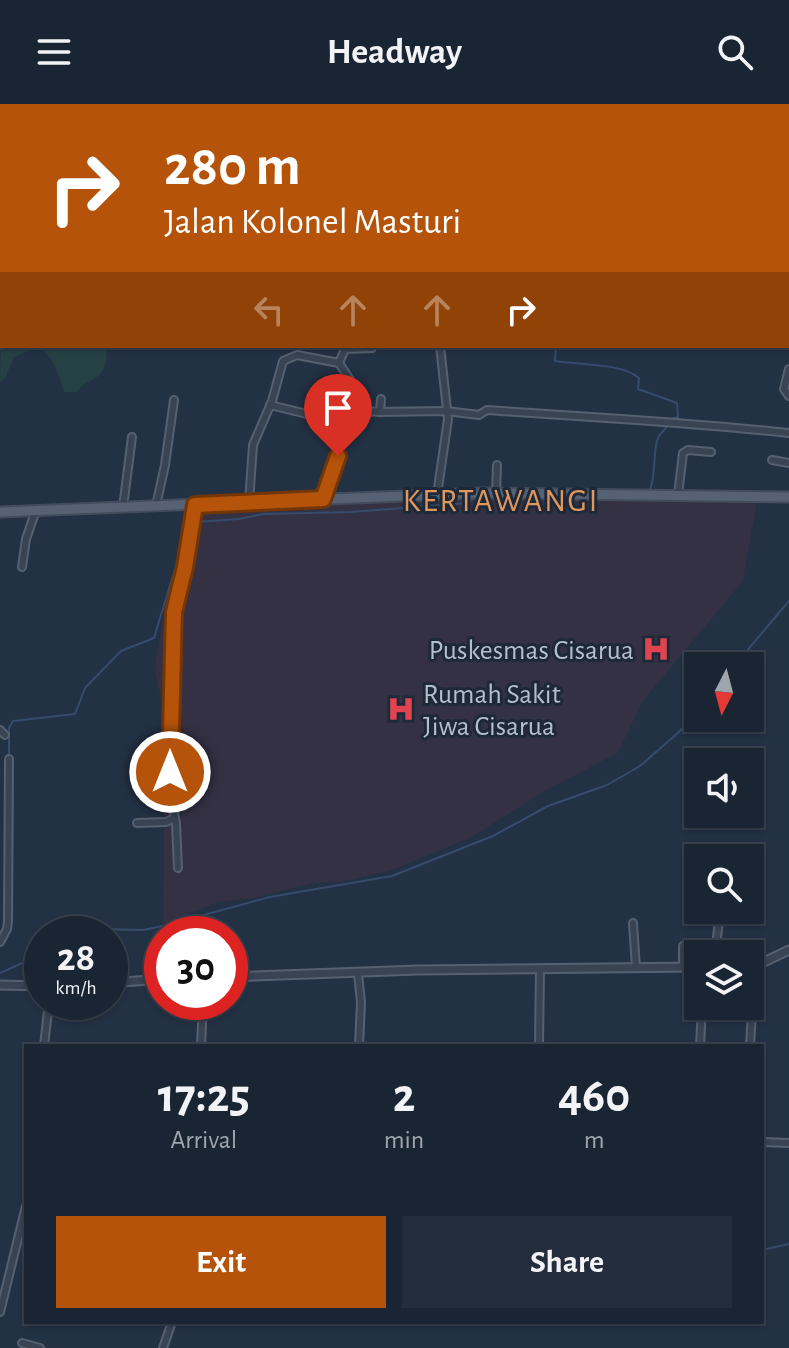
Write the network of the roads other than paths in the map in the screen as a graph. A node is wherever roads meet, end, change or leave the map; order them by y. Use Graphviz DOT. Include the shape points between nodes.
graph roads {
  1 [pos="372,348"];
  2 [pos="440,348"];
  3 [pos="339,363"];
  4 [pos="789,369"];
  5 [pos="789,396"];
  6 [pos="381,399"];
  7 [pos="174,400"];
  8 [pos="270,405"];
  9 [pos="446,411"];
  10 [pos="378,412"];
  11 [pos="344,423"];
  12 [pos="789,433"];
  13 [pos="132,437"];
  14 [pos="711,452"];
  15 [pos="772,460"];
  16 [pos="789,463"];
  17 [pos="497,465"];
  18 [pos="789,491"];
  19 [pos="496,493"];
  20 [pos="437,495"];
  21 [pos="678,495"];
  22 [pos="789,497"];
  23 [pos="323,499"];
  24 [pos="249,502"];
  25 [pos="195,505"];
  26 [pos="156,506"];
  27 [pos="123,507"];
  28 [pos="36,510"];
  29 [pos="0,512"];
  30 [pos="22,567"];
  31 [pos="9,759"];
  32 [pos="173,819"];
  33 [pos="137,823"];
  34 [pos="178,868"];
  35 [pos="633,923"];
  36 [pos="0,942"];
  37 [pos="683,946"];
  38 [pos="789,950"];
  39 [pos="764,962"];
  40 [pos="636,968"];
  41 [pos="683,968"];
  42 [pos="540,969"];
  43 [pos="358,974"];
  44 [pos="248,977"];
  45 [pos="0,985"];
  46 [pos="24,986"];
  47 [pos="47,1020"];
  48 [pos="202,1020"];
  49 [pos="701,1020"];
  50 [pos="752,1020"];
  51 [pos="44,1044"];
  52 [pos="201,1044"];
  53 [pos="359,1044"];
  54 [pos="539,1044"];
  55 [pos="700,1044"];
  56 [pos="750,1044"];
  57 [pos="764,1142"];
  58 [pos="789,1143"];
  59 [pos="24,1218"];
  60 [pos="0,1312"];
  61 [pos="171,1324"];
  62 [pos="22,1343"];
  63 [pos="40,1348"];
  64 [pos="163,1348"];
  1 -- 3 [label="street" via="345,349"];
  2 -- 9 [label="street"];
  3 -- 8 [label="street" via="290,356 283,361"];
  3 -- 11 [label="street" via="352,383"];
  4 -- 5 [label="street" via="784,387"];
  6 -- 10 [label="street"];
  7 -- 26 [label="street"];
  8 -- 11 [label="street"];
  8 -- 24 [label="street" via="253,445"];
  9 -- 10 [label="street"];
  9 -- 12 [label="street" via="650,419"];
  9 -- 20 [label="street"];
  10 -- 11 [label="street" via="368,412 362,423"];
  11 -- 23 [label="street"];
  13 -- 27 [label="street"];
  14 -- 21 [label="street" via="683,453"];
  15 -- 16 [label="street"];
  17 -- 19 [label="street"];
  18 -- 22 [label="street"];
  19 -- 20 [label="main road"];
  19 -- 21 [label="main road"];
  20 -- 23 [label="main road"];
  21 -- 22 [label="main road"];
  23 -- 24 [label="main road"];
  24 -- 25 [label="main road"];
  25 -- 26 [label="main road"];
  25 -- 32 [label="street" via="174,612"];
  26 -- 27 [label="main road"];
  27 -- 28 [label="main road"];
  28 -- 29 [label="main road"];
  28 -- 30 [label="street"];
  31 -- 36 [label="street" via="8,922"];
  32 -- 33 [label="street"];
  32 -- 34 [label="street"];
  35 -- 40 [label="street"];
  37 -- 41 [label="street"];
  38 -- 39 [label="street"];
  40 -- 41 [label="street"];
  40 -- 42 [label="street"];
  42 -- 43 [label="street"];
  42 -- 54 [label="street"];
  43 -- 44 [label="street"];
  43 -- 53 [label="street"];
  45 -- 46 [label="street"];
  47 -- 51 [label="street"];
  48 -- 52 [label="street"];
  49 -- 55 [label="street"];
  50 -- 56 [label="street"];
  57 -- 58 [label="street"];
  59 -- 60 [label="street"];
  61 -- 64 [label="street"];
  62 -- 63 [label="street"];
}
